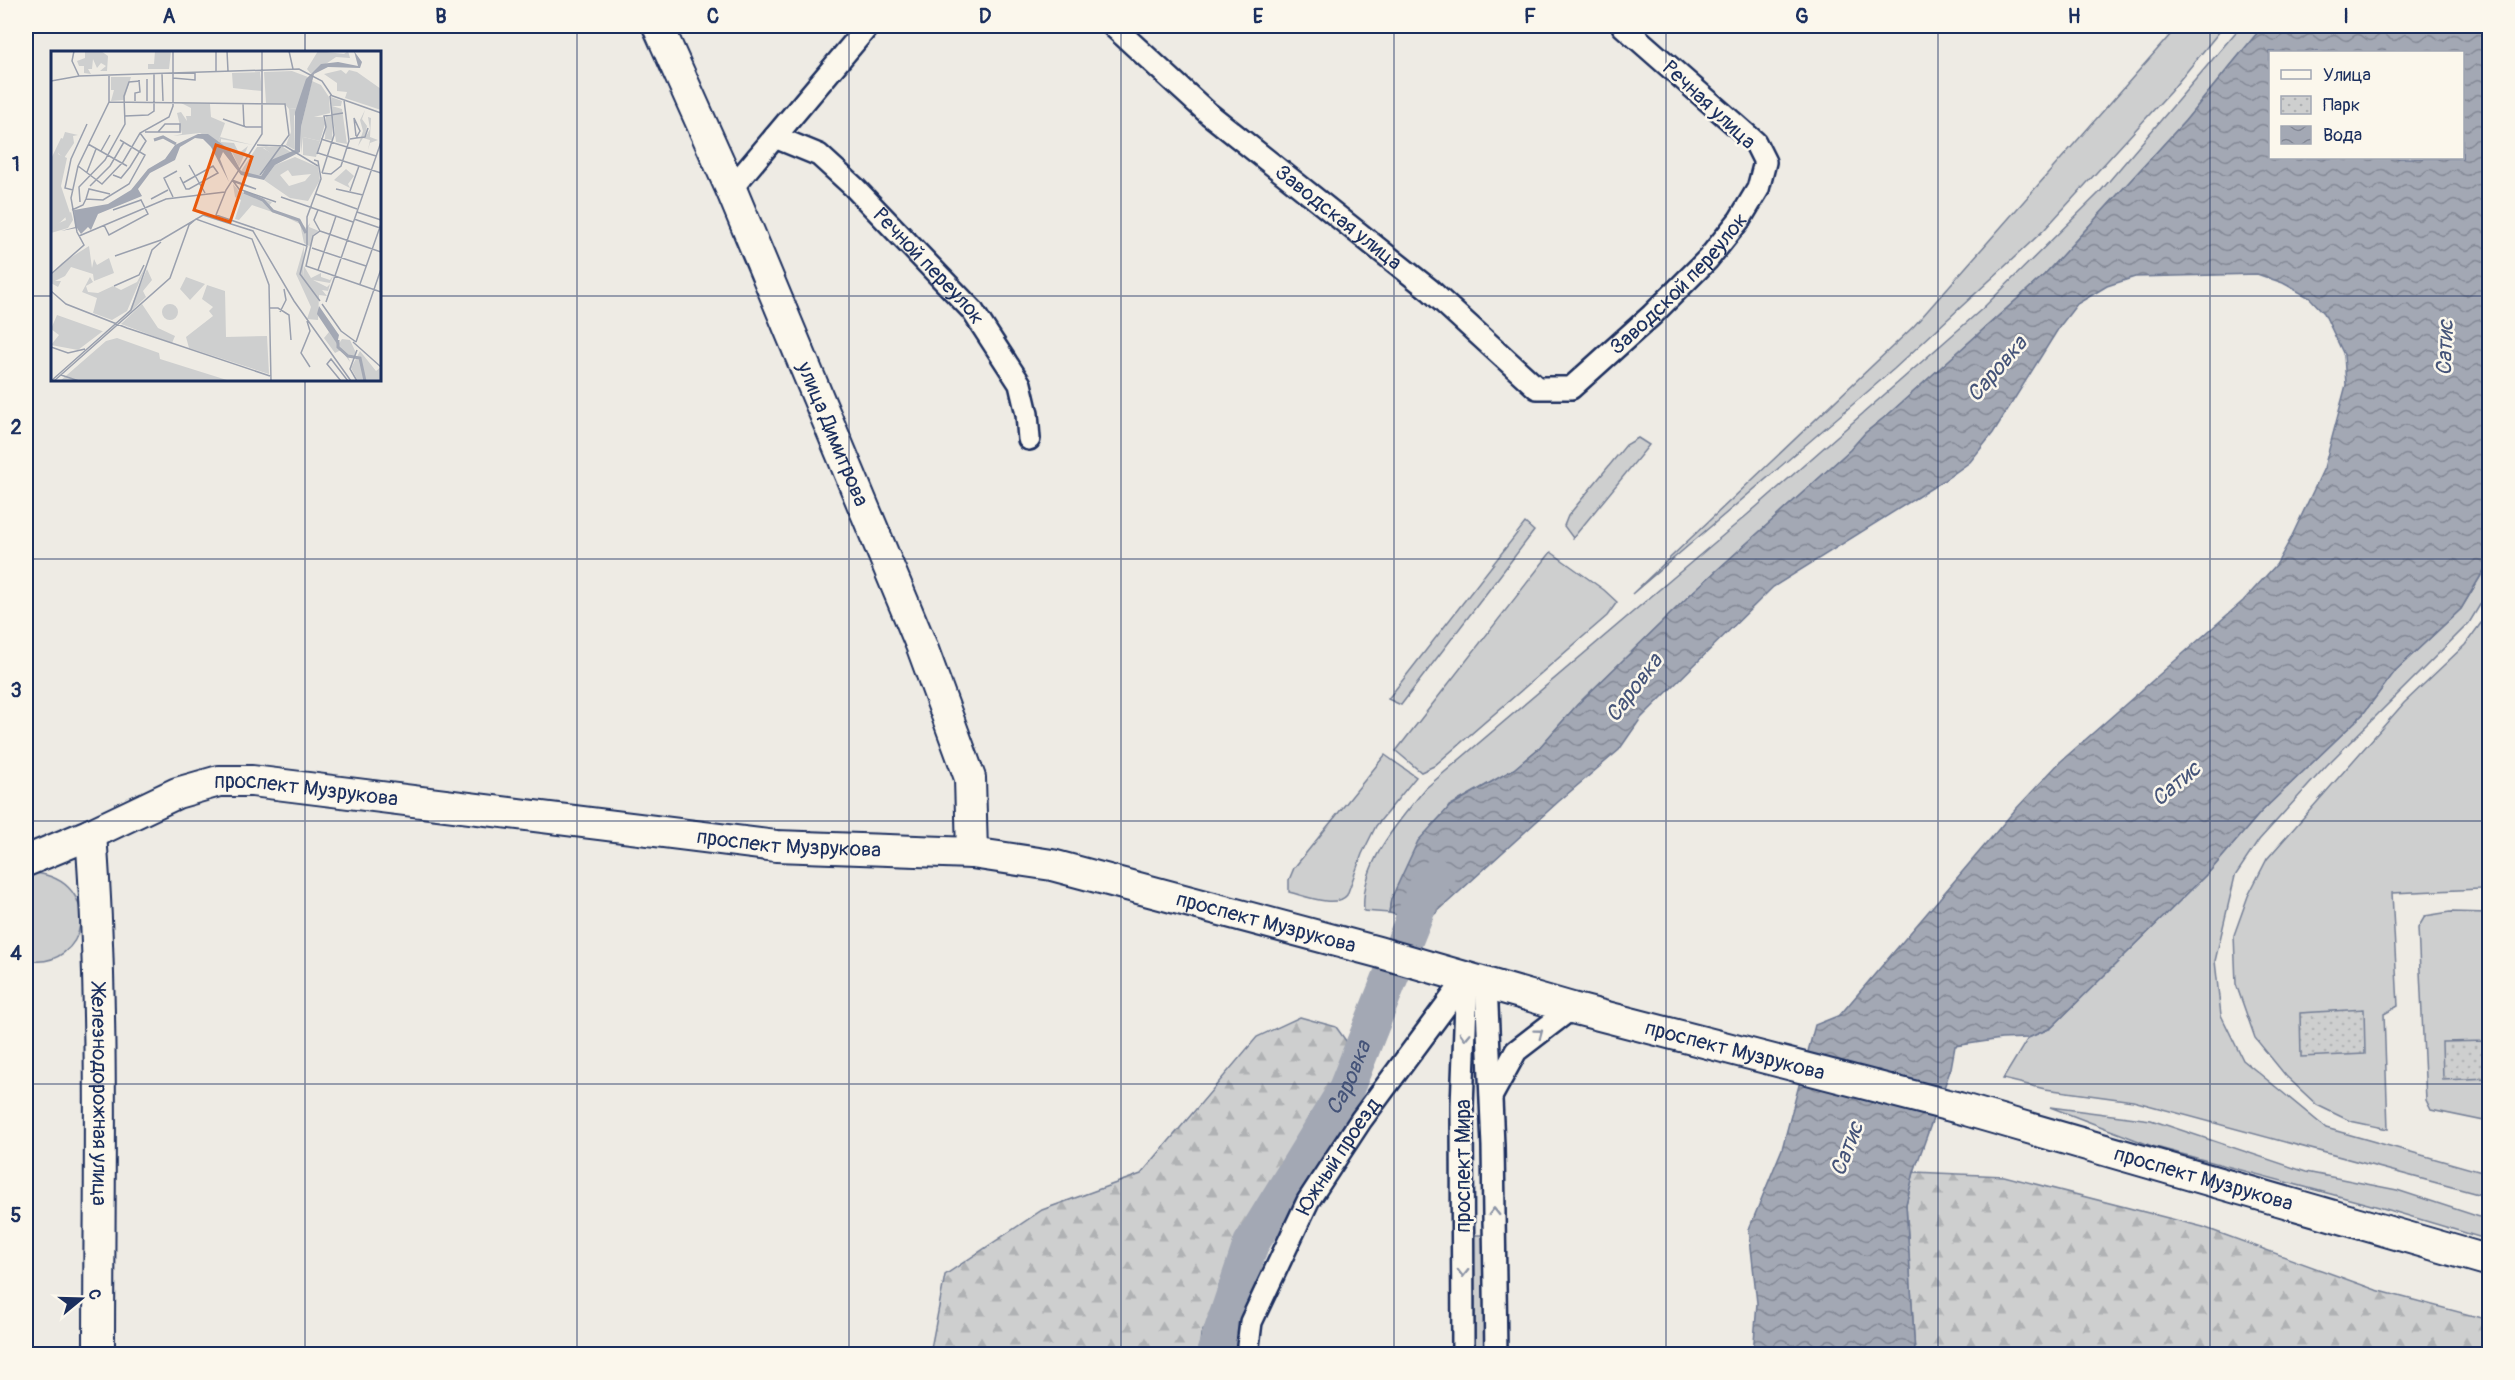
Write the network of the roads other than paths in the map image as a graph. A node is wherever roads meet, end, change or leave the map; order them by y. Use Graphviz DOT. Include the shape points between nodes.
graph roads {
  1 [pos="658,26"];
  2 [pos="868,26"];
  3 [pos="1113,26"];
  4 [pos="1623,26"];
  5 [pos="775,137"];
  6 [pos="1765,162"];
  7 [pos="730,189"];
  8 [pos="1571,388"];
  9 [pos="1029,439"];
  10 [pos="91,834"];
  11 [pos="972,853"];
  12 [pos="26,861"];
  13 [pos="1477,980"];
  14 [pos="1572,1008"];
  15 [pos="1492,1095"];
  16 [pos="2490,1261"];
  17 [pos="99,1354"];
  18 [pos="1248,1354"];
  19 [pos="1463,1354"];
  20 [pos="1496,1354"];
  1 -- 7 [label="main road, улица Димитрова"];
  2 -- 5 [label="street"];
  3 -- 8 [label="street, Заводская улица" via="1217,121 1430,290 1537,388"];
  4 -- 6 [label="street, Речная улица" via="1755,142"];
  5 -- 7 [label="street"];
  5 -- 9 [label="street, Речной переулок" via="819,155 972,310 1020,384"];
  6 -- 8 [label="street, Заводской переулок" via="1758,189 1708,259"];
  7 -- 11 [label="main road, улица Димитрова" via="900,592 954,734 970,778"];
  10 -- 11 [label="main road, проспект Музрукова" via="177,793 219,781 252,780 776,846"];
  10 -- 12 [label="main road, проспект Музрукова"];
  10 -- 17 [label="main road, Железнодорожная улица" via="98,998"];
  11 -- 13 [label="main road, проспект Музрукова" via="1052,865"];
  13 -- 14 [label="main road, проспект Музрукова"];
  13 -- 15 [label="street, проспект Мира"];
  13 -- 18 [label="street, Южный проезд" via="1361,1120 1308,1201 1251,1322"];
  13 -- 19 [label="street, проспект Мира, one-way" via="1462,1106"];
  15 -- 14 [label="street, one-way" via="1516,1051"];
  14 -- 16 [label="main road, проспект Музрукова" via="1959,1108"];
  20 -- 15 [label="street, проспект Мира, one-way"];
}
